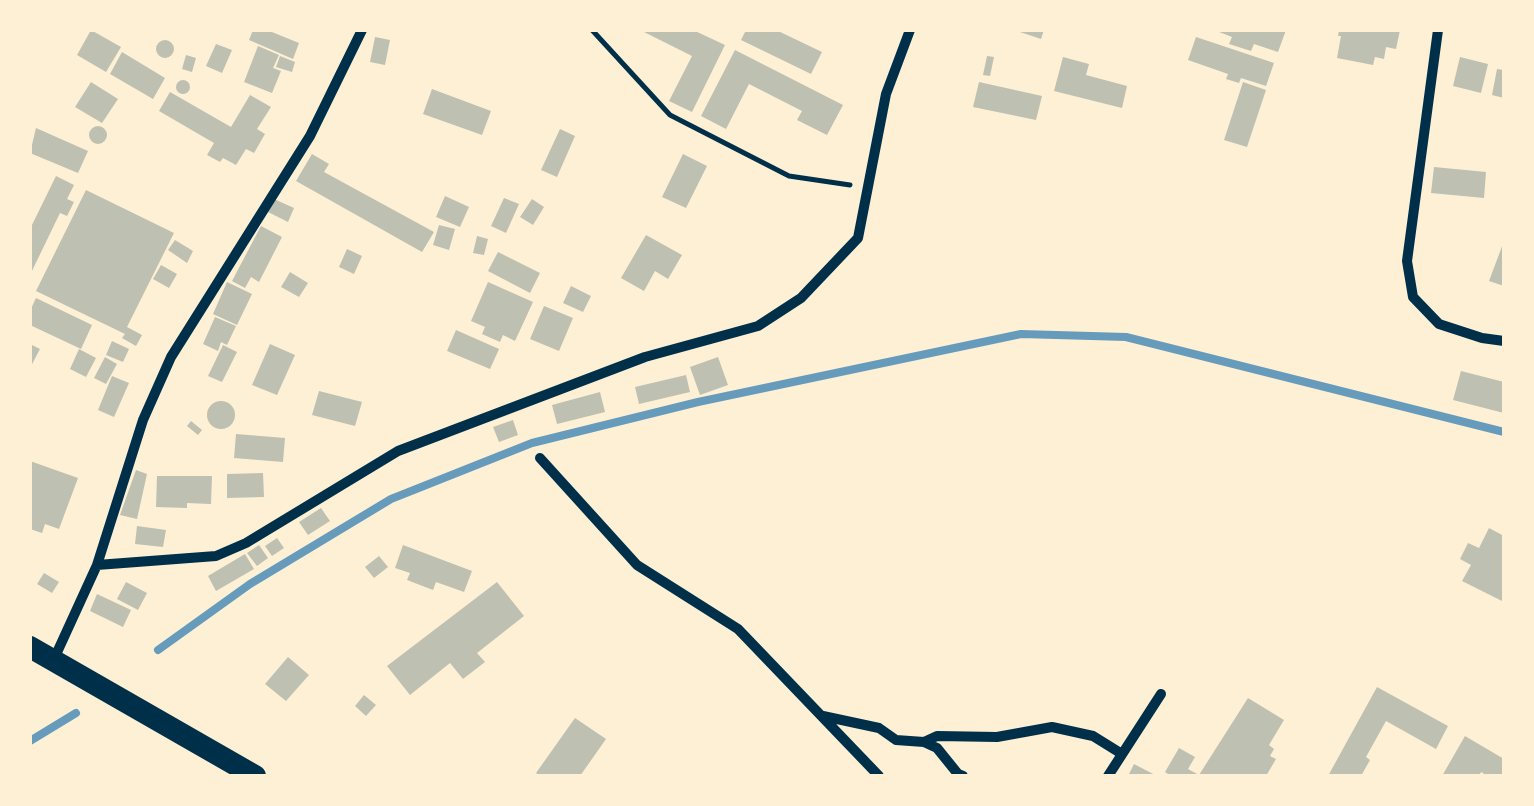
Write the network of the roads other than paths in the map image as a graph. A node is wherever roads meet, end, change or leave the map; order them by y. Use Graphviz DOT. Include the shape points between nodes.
graph roads {
  1 [pos="362,30"];
  2 [pos="910,30"];
  3 [pos="1438,30"];
  4 [pos="1504,342"];
  5 [pos="540,458"];
  6 [pos="96,565"];
  7 [pos="30,647"];
  8 [pos="54,660"];
  9 [pos="1160,694"];
  10 [pos="822,716"];
  11 [pos="924,742"];
  12 [pos="1122,754"];
  13 [pos="255,776"];
  14 [pos="879,776"];
  15 [pos="964,776"];
  16 [pos="1108,776"];
  1 -- 6 [label="street" via="310,136 170,357"];
  2 -- 6 [label="street" via="886,94 858,238 802,298 758,326 646,357 398,451 216,556"];
  3 -- 4 [label="street" via="1407,260 1413,297 1438,324"];
  5 -- 10 [label="street" via="637,565 738,629"];
  6 -- 8 [label="street"];
  7 -- 8 [label="highway"];
  8 -- 13 [label="highway"];
  9 -- 12 [label="street"];
  10 -- 11 [label="street"];
  10 -- 14 [label="street"];
  11 -- 12 [label="street" via="1052,727 1093,736"];
  11 -- 15 [label="street"];
  12 -- 16 [label="street"];
}
